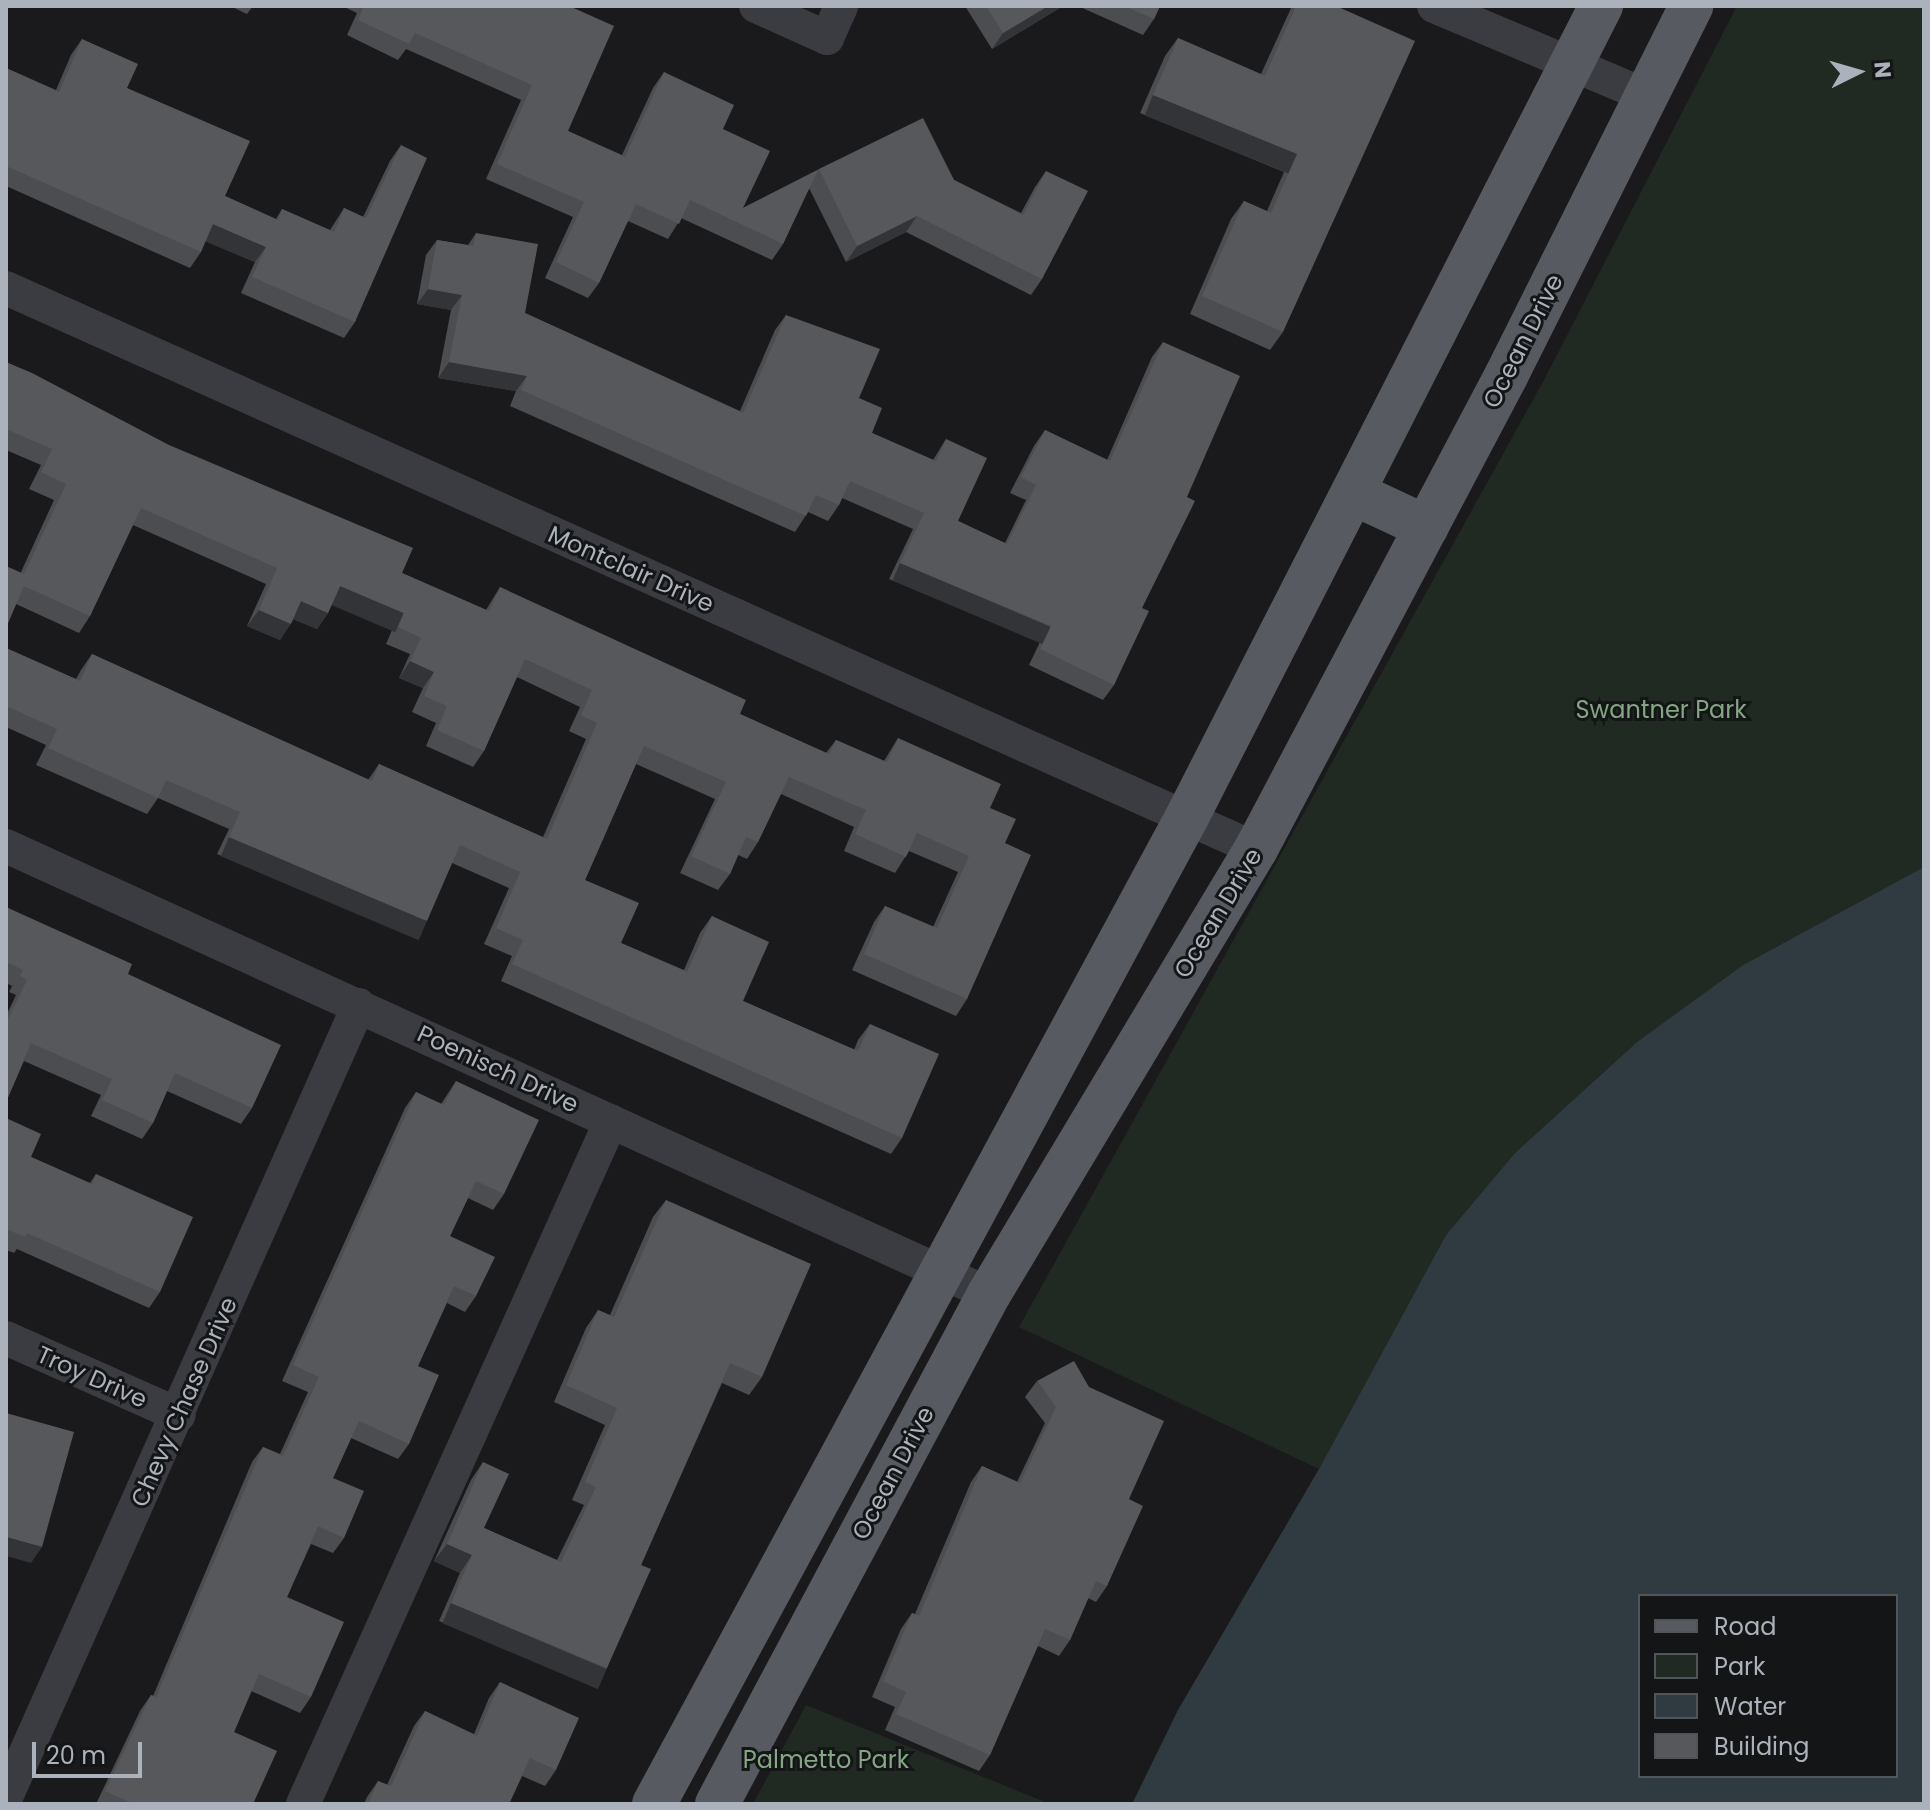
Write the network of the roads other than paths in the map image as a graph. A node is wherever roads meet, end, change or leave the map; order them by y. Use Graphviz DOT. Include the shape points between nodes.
graph roads {
  1 [pos="756,6"];
  2 [pos="841,6"];
  3 [pos="1434,6"];
  4 [pos="1601,6"];
  5 [pos="1691,6"];
  6 [pos="1573,65"];
  7 [pos="1647,96"];
  8 [pos="6,288"];
  9 [pos="1353,493"];
  10 [pos="1426,527"];
  11 [pos="1186,819"];
  12 [pos="6,846"];
  13 [pos="1256,849"];
  14 [pos="359,1005"];
  15 [pos="611,1121"];
  16 [pos="942,1273"];
  17 [pos="989,1294"];
  18 [pos="6,1338"];
  19 [pos="179,1415"];
  20 [pos="768,1593"];
  21 [pos="816,1618"];
  22 [pos="6,1797"];
  23 [pos="303,1804"];
  24 [pos="654,1804"];
  25 [pos="717,1804"];
  1 -- 2 [label="street" via="827,38"];
  3 -- 6 [label="street"];
  4 -- 6 [label="main road"];
  5 -- 7 [label="main road, Ocean Drive"];
  6 -- 7 [label="street"];
  6 -- 9 [label="main road"];
  7 -- 10 [label="main road, Ocean Drive"];
  8 -- 11 [label="street, Montclair Drive"];
  9 -- 10 [label="main road"];
  9 -- 11 [label="main road"];
  10 -- 13 [label="main road, Ocean Drive"];
  11 -- 13 [label="street, Montclair Drive"];
  11 -- 16 [label="main road"];
  12 -- 14 [label="street, Poenisch Drive"];
  13 -- 17 [label="main road, Ocean Drive"];
  14 -- 15 [label="street, Poenisch Drive"];
  14 -- 19 [label="street, Chevy Chase Drive"];
  15 -- 16 [label="street, Poenisch Drive"];
  15 -- 23 [label="street"];
  16 -- 17 [label="street, Poenisch Drive"];
  16 -- 20 [label="main road"];
  17 -- 21 [label="main road, Ocean Drive"];
  18 -- 19 [label="street, Troy Drive"];
  19 -- 22 [label="street, Chevy Chase Drive"];
  20 -- 21 [label="main road"];
  20 -- 24 [label="main road"];
  21 -- 25 [label="main road, Ocean Drive"];
}
